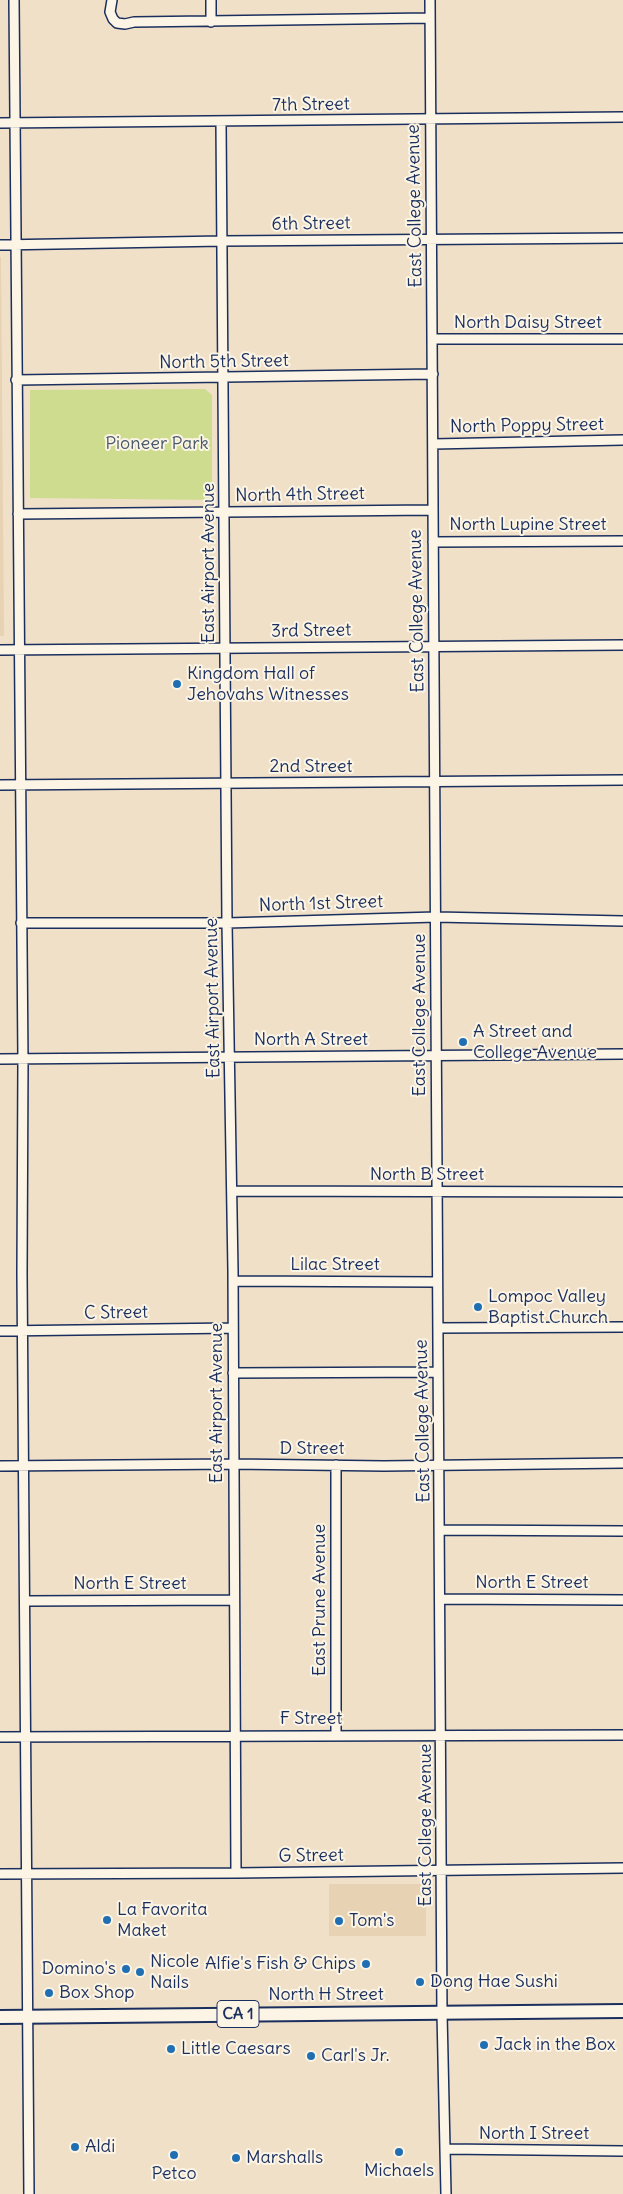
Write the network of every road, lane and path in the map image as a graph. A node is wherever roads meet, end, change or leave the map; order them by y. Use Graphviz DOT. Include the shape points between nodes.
graph roads {
  1 [pos="14,0"];
  2 [pos="112,0"];
  3 [pos="211,0"];
  4 [pos="430,0"];
  5 [pos="430,18"];
  6 [pos="211,22"];
  7 [pos="623,117"];
  8 [pos="430,119"];
  9 [pos="221,122"];
  10 [pos="0,123"];
  11 [pos="14,123"];
  12 [pos="623,238"];
  13 [pos="432,239"];
  14 [pos="222,241"];
  15 [pos="0,245"];
  16 [pos="15,245"];
  17 [pos="432,339"];
  18 [pos="623,339"];
  19 [pos="432,374"];
  20 [pos="224,378"];
  21 [pos="16,380"];
  22 [pos="623,440"];
  23 [pos="433,444"];
  24 [pos="432,510"];
  25 [pos="225,512"];
  26 [pos="18,514"];
  27 [pos="623,541"];
  28 [pos="433,542"];
  29 [pos="434,645"];
  30 [pos="623,645"];
  31 [pos="226,648"];
  32 [pos="0,650"];
  33 [pos="19,650"];
  34 [pos="623,780"];
  35 [pos="435,782"];
  36 [pos="227,784"];
  37 [pos="0,785"];
  38 [pos="20,785"];
  39 [pos="436,917"];
  40 [pos="623,921"];
  41 [pos="21,923"];
  42 [pos="227,923"];
  43 [pos="623,1054"];
  44 [pos="436,1056"];
  45 [pos="230,1057"];
  46 [pos="0,1059"];
  47 [pos="23,1059"];
  48 [pos="232,1191"];
  49 [pos="436,1192"];
  50 [pos="623,1192"];
  51 [pos="233,1281"];
  52 [pos="437,1282"];
  53 [pos="623,1327"];
  54 [pos="233,1328"];
  55 [pos="438,1328"];
  56 [pos="0,1330"];
  57 [pos="23,1330"];
  58 [pos="438,1372"];
  59 [pos="233,1373"];
  60 [pos="623,1463"];
  61 [pos="233,1464"];
  62 [pos="440,1464"];
  63 [pos="336,1465"];
  64 [pos="0,1466"];
  65 [pos="24,1466"];
  66 [pos="440,1530"];
  67 [pos="623,1531"];
  68 [pos="441,1598"];
  69 [pos="234,1600"];
  70 [pos="623,1600"];
  71 [pos="26,1601"];
  72 [pos="336,1735"];
  73 [pos="442,1735"];
  74 [pos="235,1736"];
  75 [pos="623,1736"];
  76 [pos="0,1737"];
  77 [pos="26,1737"];
  78 [pos="623,1868"];
  79 [pos="442,1870"];
  80 [pos="26,1873"];
  81 [pos="236,1873"];
  82 [pos="0,1874"];
  83 [pos="623,2011"];
  84 [pos="442,2012"];
  85 [pos="0,2017"];
  86 [pos="28,2017"];
  87 [pos="446,2149"];
  88 [pos="623,2150"];
  89 [pos="29,2194"];
  90 [pos="446,2194"];
  1 -- 11 [label="street"];
  2 -- 6 [label="street" via="110,12 117,23"];
  3 -- 6 [label="street"];
  4 -- 5 [label="street, East College Avenue"];
  5 -- 6 [label="street"];
  5 -- 8 [label="street, East College Avenue"];
  7 -- 8 [label="street, 7th Street"];
  8 -- 9 [label="street, 7th Street"];
  8 -- 13 [label="street, East College Avenue"];
  9 -- 11 [label="street, 7th Street"];
  9 -- 14 [label="street, East Airport Avenue"];
  10 -- 11 [label="street, 7th Street"];
  11 -- 16 [label="street"];
  12 -- 13 [label="street, 6th Street"];
  13 -- 14 [label="street, 6th Street"];
  13 -- 17 [label="street, East College Avenue"];
  14 -- 16 [label="street, 6th Street"];
  14 -- 20 [label="street, East Airport Avenue"];
  15 -- 16 [label="street, 6th Street"];
  16 -- 21 [label="street"];
  17 -- 18 [label="street, North Daisy Street"];
  17 -- 19 [label="street, East College Avenue"];
  19 -- 20 [label="street, North 5th Street"];
  19 -- 23 [label="street, East College Avenue"];
  20 -- 21 [label="street, North 5th Street"];
  20 -- 25 [label="street, East Airport Avenue"];
  21 -- 26 [label="street"];
  22 -- 23 [label="street, North Poppy Street"];
  23 -- 24 [label="street, East College Avenue"];
  24 -- 25 [label="street, North 4th Street"];
  24 -- 28 [label="street, East College Avenue"];
  25 -- 26 [label="street, North 4th Street"];
  25 -- 31 [label="street, East Airport Avenue"];
  26 -- 33 [label="street"];
  27 -- 28 [label="street, North Lupine Street"];
  28 -- 29 [label="street, East College Avenue"];
  29 -- 30 [label="street, 3rd Street"];
  29 -- 31 [label="street, 3rd Street"];
  29 -- 35 [label="street, East College Avenue"];
  31 -- 33 [label="street, 3rd Street"];
  31 -- 36 [label="street, East Airport Avenue"];
  32 -- 33 [label="street, 3rd Street"];
  33 -- 38 [label="street"];
  34 -- 35 [label="street, 2nd Street"];
  35 -- 36 [label="street, 2nd Street"];
  35 -- 39 [label="street, East College Avenue"];
  36 -- 38 [label="street, 2nd Street"];
  36 -- 42 [label="street, East Airport Avenue"];
  37 -- 38 [label="street, 2nd Street"];
  38 -- 41 [label="street"];
  39 -- 40 [label="street, North 1st Street"];
  39 -- 42 [label="street, North 1st Street"];
  39 -- 44 [label="street, East College Avenue"];
  41 -- 42 [label="street, North 1st Street"];
  41 -- 47 [label="street"];
  42 -- 45 [label="street, East Airport Avenue"];
  43 -- 44 [label="street, North A Street"];
  44 -- 45 [label="street, North A Street"];
  44 -- 49 [label="street, East College Avenue"];
  45 -- 47 [label="street, North A Street"];
  45 -- 48 [label="street, East Airport Avenue"];
  46 -- 47 [label="street, North A Street"];
  47 -- 57 [label="street"];
  48 -- 49 [label="street, North B Street"];
  48 -- 51 [label="street, East Airport Avenue"];
  49 -- 50 [label="street, North B Street"];
  49 -- 52 [label="street, East College Avenue"];
  51 -- 52 [label="street, Lilac Street"];
  51 -- 54 [label="street, East Airport Avenue"];
  52 -- 55 [label="street, East College Avenue"];
  53 -- 55 [label="street"];
  54 -- 57 [label="street, C Street"];
  54 -- 59 [label="street, East Airport Avenue"];
  55 -- 58 [label="street, East College Avenue"];
  56 -- 57 [label="street, C Street"];
  57 -- 65 [label="street"];
  58 -- 59 [label="street"];
  58 -- 62 [label="street, East College Avenue"];
  59 -- 61 [label="street, East Airport Avenue"];
  60 -- 62 [label="street, D Street"];
  61 -- 63 [label="street, D Street"];
  61 -- 65 [label="street, D Street"];
  61 -- 69 [label="street, East Airport Avenue"];
  62 -- 63 [label="street, D Street"];
  62 -- 66 [label="street, East College Avenue"];
  63 -- 72 [label="street, East Prune Avenue"];
  64 -- 65 [label="street, D Street"];
  65 -- 71 [label="street"];
  66 -- 67 [label="street"];
  66 -- 68 [label="street, East College Avenue"];
  68 -- 70 [label="street, North E Street"];
  68 -- 73 [label="street, East College Avenue"];
  69 -- 71 [label="street, North E Street"];
  69 -- 74 [label="street, East Airport Avenue"];
  71 -- 77 [label="street"];
  72 -- 73 [label="street, F Street"];
  72 -- 74 [label="street, F Street"];
  73 -- 75 [label="street, F Street"];
  73 -- 79 [label="street, East College Avenue"];
  74 -- 77 [label="street, F Street"];
  74 -- 81 [label="street, East Airport Avenue"];
  76 -- 77 [label="street, F Street"];
  77 -- 80 [label="street"];
  78 -- 79 [label="street, G Street"];
  79 -- 81 [label="street, G Street"];
  79 -- 84 [label="street, East College Avenue"];
  80 -- 81 [label="street, G Street"];
  80 -- 82 [label="street, G Street"];
  80 -- 86 [label="street"];
  83 -- 84 [label="highway, North H Street / CA 1"];
  84 -- 86 [label="highway, North H Street / CA 1"];
  84 -- 87 [label="street, East College Avenue"];
  85 -- 86 [label="highway, North H Street / CA 1"];
  86 -- 89 [label="street"];
  87 -- 88 [label="street, North I Street"];
  87 -- 90 [label="street, East College Avenue"];
}
